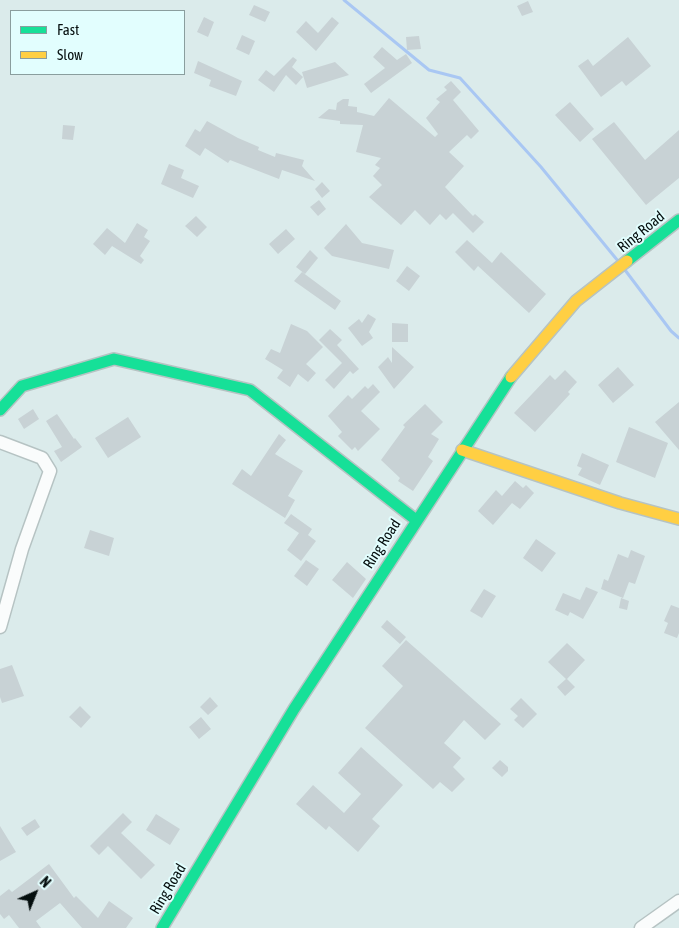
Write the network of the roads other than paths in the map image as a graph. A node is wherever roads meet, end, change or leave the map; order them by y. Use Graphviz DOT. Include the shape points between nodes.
graph roads {
  1 [pos="679,220"];
  2 [pos="0,410"];
  3 [pos="0,442"];
  4 [pos="462,450"];
  5 [pos="679,519"];
  6 [pos="416,520"];
  7 [pos="0,627"];
  8 [pos="679,901"];
  9 [pos="162,928"];
  10 [pos="641,928"];
  1 -- 4 [label="main road, Ring Road" via="576,300 504,385"];
  2 -- 6 [label="main road" via="22,386 114,359 250,390"];
  3 -- 7 [label="street" via="42,458 50,471 22,549"];
  4 -- 5 [label="main road" via="620,503"];
  4 -- 6 [label="main road, Ring Road"];
  6 -- 9 [label="main road, Ring Road" via="294,709"];
  8 -- 10 [label="street"];
}
